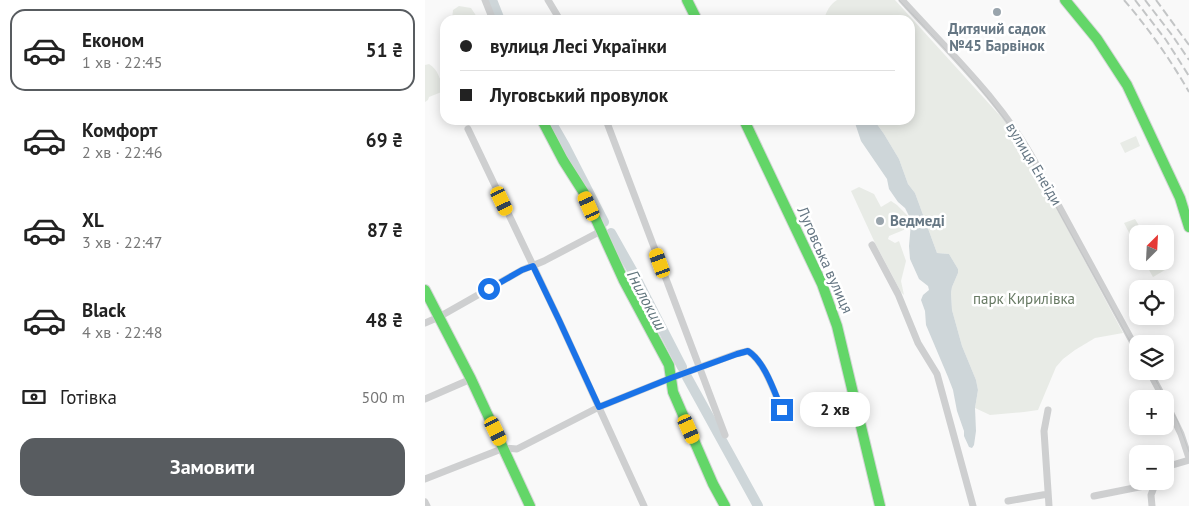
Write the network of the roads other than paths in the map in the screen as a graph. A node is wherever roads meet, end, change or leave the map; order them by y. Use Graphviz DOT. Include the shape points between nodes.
graph roads {
  1 [pos="485,0"];
  2 [pos="548,0"];
  3 [pos="687,0"];
  4 [pos="902,0"];
  5 [pos="1065,0"];
  6 [pos="491,15"];
  7 [pos="557,15"];
  8 [pos="694,15"];
  9 [pos="546,125"];
  10 [pos="607,125"];
  11 [pos="746,125"];
  12 [pos="468,129"];
  13 [pos="1189,227"];
  14 [pos="601,231"];
  15 [pos="873,245"];
  16 [pos="533,266"];
  17 [pos="425,290"];
  18 [pos="439,317"];
  19 [pos="425,323"];
  20 [pos="1129,335"];
  21 [pos="699,368"];
  22 [pos="671,378"];
  23 [pos="471,380"];
  24 [pos="425,399"];
  25 [pos="599,407"];
  26 [pos="782,410"];
  27 [pos="1048,410"];
  28 [pos="1174,419"];
  29 [pos="725,435"];
  30 [pos="504,448"];
  31 [pos="1189,459"];
  32 [pos="1174,464"];
  33 [pos="425,479"];
  34 [pos="1129,488"];
  35 [pos="1153,490"];
  36 [pos="1047,494"];
  37 [pos="1094,496"];
  38 [pos="1009,501"];
  39 [pos="425,502"];
  40 [pos="427,506"];
  41 [pos="530,506"];
  42 [pos="644,506"];
  43 [pos="725,506"];
  44 [pos="880,506"];
  45 [pos="973,506"];
  46 [pos="1049,506"];
  47 [pos="1152,506"];
  1 -- 6 [label="street"];
  2 -- 7 [label="street"];
  3 -- 8 [label="street"];
  4 -- 20 [label="street, вулиця Енеїди" via="984,90 1021,138"];
  5 -- 13 [label="street" via="1097,39 1127,85 1180,198"];
  9 -- 14 [label="street" via="584,193"];
  10 -- 21 [label="street"];
  11 -- 44 [label="street, Луговська вулиця" via="822,284 837,326"];
  12 -- 16 [label="street"];
  14 -- 16 [label="street"];
  14 -- 22 [label="street" via="669,364"];
  15 -- 45 [label="street" via="899,294 918,343 937,374"];
  16 -- 18 [label="street"];
  16 -- 25 [label="street"];
  17 -- 18 [label="street"];
  18 -- 19 [label="street"];
  18 -- 23 [label="street"];
  21 -- 22 [label="street"];
  21 -- 26 [label="street" via="748,351 769,378"];
  21 -- 29 [label="street"];
  22 -- 25 [label="street"];
  22 -- 43 [label="street" via="673,392"];
  23 -- 24 [label="street"];
  23 -- 30 [label="street"];
  25 -- 30 [label="street" via="517,449"];
  25 -- 42 [label="street"];
  27 -- 36 [label="street" via="1044,431"];
  28 -- 31 [label="street"];
  30 -- 33 [label="street"];
  30 -- 41 [label="street"];
  31 -- 32 [label="street"];
  34 -- 37 [label="street"];
  35 -- 47 [label="street"];
  36 -- 38 [label="street"];
  36 -- 46 [label="street"];
  39 -- 40 [label="street"];
}
